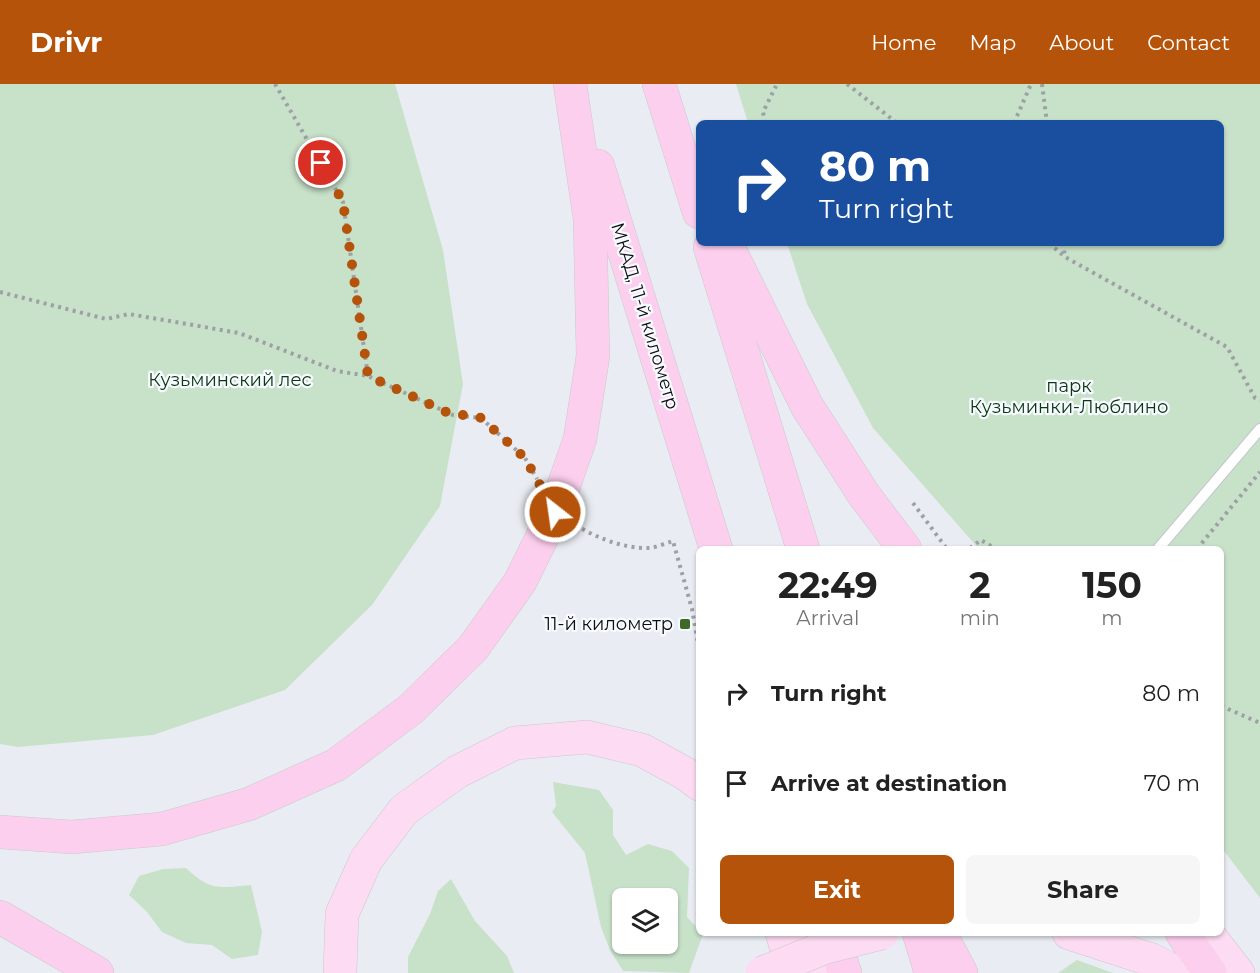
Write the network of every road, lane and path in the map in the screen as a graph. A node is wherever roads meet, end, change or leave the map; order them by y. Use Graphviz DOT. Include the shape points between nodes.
graph roads {
  1 [pos="275,84"];
  2 [pos="571,84"];
  3 [pos="661,84"];
  4 [pos="777,84"];
  5 [pos="847,84"];
  6 [pos="1031,84"];
  7 [pos="1042,84"];
  8 [pos="764,120"];
  9 [pos="893,120"];
  10 [pos="1015,120"];
  11 [pos="1047,120"];
  12 [pos="696,168"];
  13 [pos="696,202"];
  14 [pos="710,246"];
  15 [pos="727,246"];
  16 [pos="1052,246"];
  17 [pos="1063,246"];
  18 [pos="1065,257"];
  19 [pos="0,292"];
  20 [pos="368,376"];
  21 [pos="1260,399"];
  22 [pos="1260,429"];
  23 [pos="1260,472"];
  24 [pos="913,503"];
  25 [pos="555,512"];
  26 [pos="715,546"];
  27 [pos="802,546"];
  28 [pos="903,546"];
  29 [pos="945,546"];
  30 [pos="974,546"];
  31 [pos="991,546"];
  32 [pos="1161,546"];
  33 [pos="1199,546"];
  34 [pos="696,632"];
  35 [pos="1224,707"];
  36 [pos="1260,723"];
  37 [pos="696,782"];
  38 [pos="0,832"];
  39 [pos="0,917"];
  40 [pos="783,936"];
  41 [pos="815,936"];
  42 [pos="833,936"];
  43 [pos="870,936"];
  44 [pos="920,936"];
  45 [pos="941,936"];
  46 [pos="1078,936"];
  47 [pos="1184,936"];
  48 [pos="1209,936"];
  49 [pos="97,973"];
  50 [pos="340,973"];
  51 [pos="762,973"];
  52 [pos="794,973"];
  53 [pos="820,973"];
  54 [pos="844,973"];
  55 [pos="931,973"];
  56 [pos="961,973"];
  57 [pos="1177,973"];
  58 [pos="1210,973"];
  59 [pos="1238,973"];
  1 -- 20 [label="path" via="343,202"];
  2 -- 25 [label="highway" via="590,219 593,356 579,439"];
  2 -- 26 [label="highway, МКАД, 11-й километр"];
  3 -- 12 [label="highway"];
  3 -- 13 [label="highway"];
  4 -- 8 [label="path" via="763,112"];
  5 -- 9 [label="path"];
  6 -- 10 [label="path"];
  7 -- 11 [label="path"];
  14 -- 27 [label="highway"];
  15 -- 28 [label="highway" via="807,406 864,495"];
  16 -- 18 [label="path"];
  17 -- 18 [label="path"];
  18 -- 21 [label="path" via="1227,347 1255,398"];
  19 -- 20 [label="path" via="106,319 129,314 239,333 337,371"];
  20 -- 25 [label="path" via="453,415 481,418 525,458"];
  22 -- 32 [label="lane"];
  23 -- 33 [label="path"];
  24 -- 29 [label="path"];
  25 -- 34 [label="path" via="591,535 617,543 650,548 673,541"];
  25 -- 38 [label="highway" via="520,582 473,648 411,709 336,765 249,804 162,829 72,837"];
  30 -- 31 [label="path" via="981,540"];
  35 -- 36 [label="path"];
  37 -- 50 [label="main road" via="642,750 587,737 515,743 457,772 404,810 366,860 342,914"];
  39 -- 49 [label="highway"];
  40 -- 52 [label="main road"];
  41 -- 53 [label="main road"];
  42 -- 54 [label="highway"];
  43 -- 51 [label="main road, bridge" via="826,947"];
  44 -- 55 [label="highway"];
  45 -- 56 [label="highway"];
  46 -- 57 [label="main road" via="1152,960"];
  47 -- 58 [label="highway"];
  48 -- 59 [label="main road"];
}
